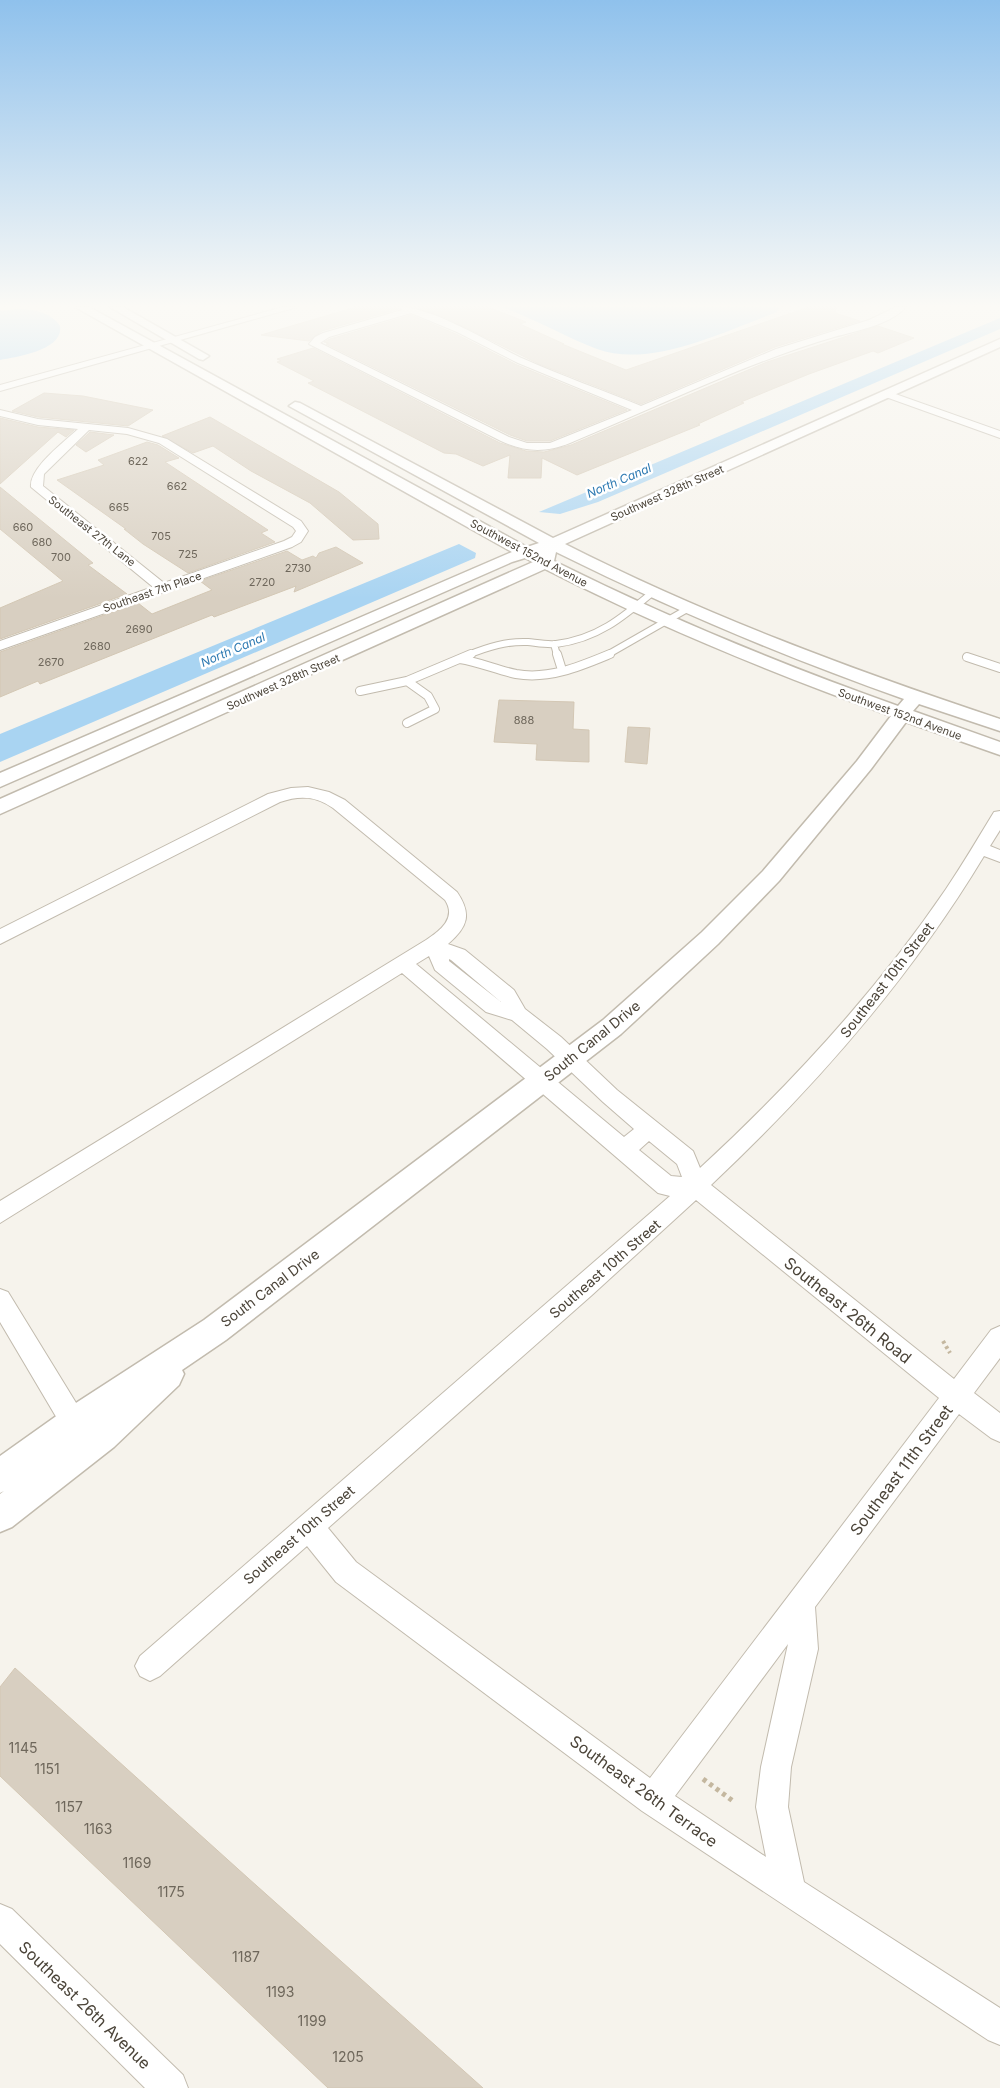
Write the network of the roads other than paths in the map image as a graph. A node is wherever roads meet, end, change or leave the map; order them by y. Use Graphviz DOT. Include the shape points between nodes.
graph roads {
  1 [pos="256,404"];
  2 [pos="291,404"];
  3 [pos="434,404"];
  4 [pos="627,404"];
  5 [pos="653,404"];
  6 [pos="864,404"];
  7 [pos="916,404"];
  8 [pos="641,410"];
  9 [pos="0,413"];
  10 [pos="86,427"];
  11 [pos="1000,435"];
  12 [pos="553,544"];
  13 [pos="524,552"];
  14 [pos="545,563"];
  15 [pos="163,589"];
  16 [pos="653,592"];
  17 [pos="633,607"];
  18 [pos="689,608"];
  19 [pos="667,622"];
  20 [pos="554,644"];
  21 [pos="0,646"];
  22 [pos="967,657"];
  23 [pos="454,659"];
  24 [pos="1000,668"];
  25 [pos="562,670"];
  26 [pos="407,681"];
  27 [pos="360,692"];
  28 [pos="915,696"];
  29 [pos="902,715"];
  30 [pos="407,723"];
  31 [pos="1000,725"];
  32 [pos="1000,749"];
  33 [pos="0,781"];
  34 [pos="0,807"];
  35 [pos="1000,816"];
  36 [pos="990,853"];
  37 [pos="0,937"];
  38 [pos="433,945"];
  39 [pos="402,964"];
  40 [pos="571,1060"];
  41 [pos="542,1081"];
  42 [pos="650,1128"];
  43 [pos="624,1150"];
  44 [pos="697,1187"];
  45 [pos="0,1213"];
  46 [pos="0,1300"];
  47 [pos="1000,1338"];
  48 [pos="956,1396"];
  49 [pos="1000,1429"];
  50 [pos="81,1435"];
  51 [pos="0,1476"];
  52 [pos="0,1515"];
  53 [pos="309,1526"];
  54 [pos="801,1601"];
  55 [pos="150,1666"];
  56 [pos="653,1800"];
  57 [pos="790,1892"];
  58 [pos="0,1921"];
  59 [pos="1000,2028"];
  60 [pos="170,2088"];
  1 -- 13 [label="street, Southwest 152nd Avenue"];
  2 -- 12 [label="street, Southwest 152nd Avenue"];
  3 -- 8 [label="street" via="505,440 524,446 552,446"];
  4 -- 8 [label="street"];
  5 -- 8 [label="street"];
  6 -- 12 [label="street, Southwest 328th Street"];
  7 -- 11 [label="street"];
  9 -- 10 [label="street" via="38,422"];
  10 -- 15 [label="street, Southeast 27th Lane" via="39,474 37,487"];
  10 -- 15 [label="street, Southeast 7th Place" via="137,433 171,444 301,529 301,533 288,544"];
  12 -- 13 [label="street, Southwest 328th Street"];
  12 -- 14 [label="street"];
  12 -- 16 [label="street, Southwest 152nd Avenue"];
  13 -- 14 [label="street, Southwest 152nd Avenue"];
  13 -- 33 [label="street, Southwest 328th Street"];
  14 -- 17 [label="street, Southwest 152nd Avenue"];
  14 -- 34 [label="street, Southwest 328th Street"];
  15 -- 21 [label="street, Southeast 7th Place"];
  16 -- 17 [label="lane"];
  16 -- 18 [label="street, Southwest 152nd Avenue"];
  17 -- 19 [label="street, Southwest 152nd Avenue"];
  17 -- 20 [label="lane" via="614,624 584,638"];
  18 -- 19 [label="lane"];
  18 -- 28 [label="street, Southwest 152nd Avenue"];
  19 -- 25 [label="lane" via="607,655"];
  19 -- 29 [label="street, Southwest 152nd Avenue" via="789,673"];
  20 -- 23 [label="lane" via="492,645"];
  20 -- 25 [label="lane"];
  22 -- 24 [label="lane"];
  23 -- 25 [label="lane" via="473,660 510,674 530,676"];
  23 -- 26 [label="lane"];
  26 -- 27 [label="lane"];
  26 -- 30 [label="lane" via="428,696 435,709"];
  28 -- 29 [label="street, South Canal Drive"];
  28 -- 31 [label="street, Southwest 152nd Avenue"];
  29 -- 32 [label="street, Southwest 152nd Avenue"];
  29 -- 40 [label="street, South Canal Drive" via="830,808 738,911"];
  35 -- 36 [label="street, Southeast 10th Street"];
  36 -- 44 [label="street, Southeast 10th Street" via="833,1048"];
  37 -- 38 [label="street" via="274,798 304,792 324,795 339,804 454,900 457,923"];
  38 -- 39 [label="street"];
  38 -- 40 [label="street, Southeast 26th Road" via="442,965 493,1007 518,1014"];
  39 -- 41 [label="street"];
  39 -- 45 [label="street"];
  40 -- 41 [label="street, South Canal Drive"];
  40 -- 42 [label="street, Southeast 26th Road"];
  41 -- 43 [label="street"];
  41 -- 50 [label="street, South Canal Drive"];
  42 -- 43 [label="street"];
  42 -- 44 [label="street, Southeast 26th Road" via="685,1158"];
  43 -- 44 [label="street" via="666,1186"];
  44 -- 48 [label="street, Southeast 26th Road"];
  44 -- 53 [label="street, Southeast 10th Street"];
  46 -- 50 [label="street"];
  47 -- 48 [label="street, Southeast 11th Street"];
  48 -- 49 [label="street, Southeast 26th Road"];
  48 -- 54 [label="street, Southeast 11th Street"];
  50 -- 51 [label="street, South Canal Drive"];
  50 -- 52 [label="street, South Canal Drive"];
  53 -- 55 [label="street, Southeast 10th Street"];
  53 -- 56 [label="street, Southeast 26th Terrace" via="346,1572"];
  54 -- 56 [label="street, Southeast 11th Street"];
  54 -- 57 [label="street" via="803,1649 772,1807"];
  56 -- 57 [label="street, Southeast 26th Terrace"];
  57 -- 59 [label="street, Southeast 26th Terrace"];
  58 -- 60 [label="street, Southeast 26th Avenue"];
}
